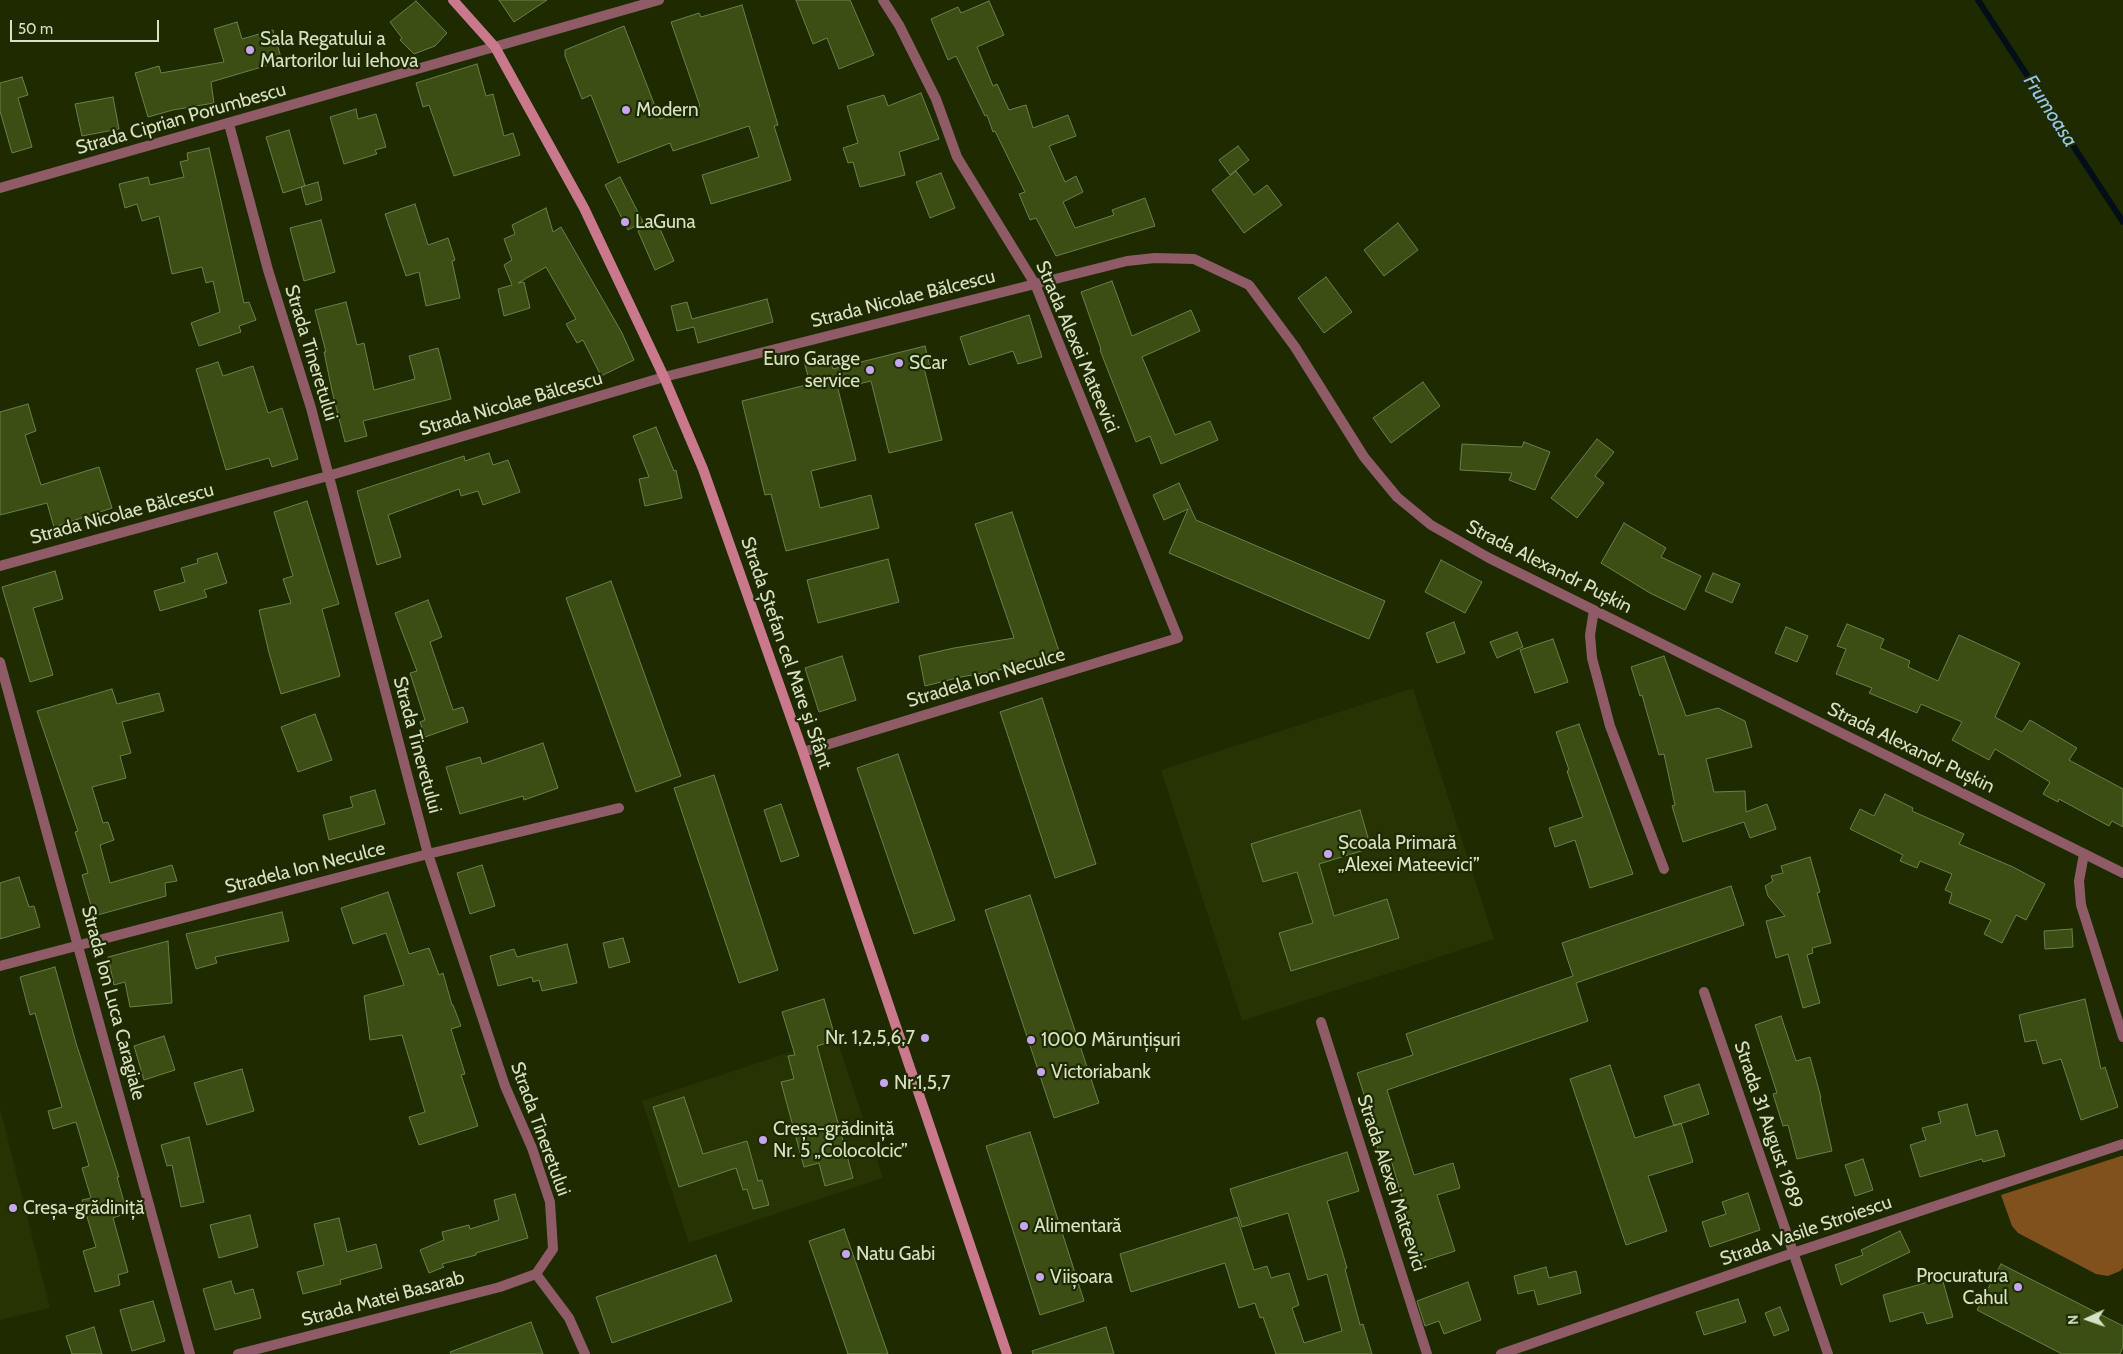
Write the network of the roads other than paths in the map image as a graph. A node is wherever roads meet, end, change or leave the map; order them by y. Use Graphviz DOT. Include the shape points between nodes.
graph roads {
  1 [pos="452,0"];
  2 [pos="660,0"];
  3 [pos="882,0"];
  4 [pos="495,48"];
  5 [pos="230,124"];
  6 [pos="0,188"];
  7 [pos="1035,284"];
  8 [pos="664,377"];
  9 [pos="328,476"];
  10 [pos="0,566"];
  11 [pos="1594,610"];
  12 [pos="1178,638"];
  13 [pos="0,662"];
  14 [pos="803,752"];
  15 [pos="619,808"];
  16 [pos="428,854"];
  17 [pos="2084,854"];
  18 [pos="1664,869"];
  19 [pos="2123,873"];
  20 [pos="79,944"];
  21 [pos="0,966"];
  22 [pos="1704,992"];
  23 [pos="1321,1022"];
  24 [pos="2123,1038"];
  25 [pos="2123,1144"];
  26 [pos="1793,1253"];
  27 [pos="536,1274"];
  28 [pos="190,1354"];
  29 [pos="238,1354"];
  30 [pos="585,1354"];
  31 [pos="1007,1354"];
  32 [pos="1427,1354"];
  33 [pos="1501,1354"];
  34 [pos="1828,1354"];
  1 -- 4 [label="main road, Strada Ștefan cel Mare și Sfânt"];
  2 -- 4 [label="street, Strada Ciprian Porumbescu"];
  3 -- 7 [label="street, Strada Alexei Mateevici" via="899,25 936,100 965,171"];
  4 -- 5 [label="street, Strada Ciprian Porumbescu"];
  4 -- 8 [label="main road, Strada Ștefan cel Mare și Sfânt" via="584,208"];
  5 -- 6 [label="street, Strada Ciprian Porumbescu"];
  5 -- 9 [label="street, Strada Tineretului" via="268,270 311,408"];
  7 -- 8 [label="street, Strada Nicolae Bălcescu"];
  7 -- 11 [label="street, Strada Alexandr Pușkin" via="1127,261 1155,258 1194,259 1249,286 1296,347 1364,457 1397,497 1431,525"];
  7 -- 12 [label="street, Strada Alexei Mateevici"];
  8 -- 9 [label="street, Strada Nicolae Bălcescu"];
  8 -- 14 [label="main road, Strada Ștefan cel Mare și Sfânt" via="703,469"];
  9 -- 10 [label="street, Strada Nicolae Bălcescu"];
  9 -- 16 [label="street, Strada Tineretului"];
  11 -- 17 [label="street, Strada Alexandr Pușkin"];
  11 -- 18 [label="street" via="1590,635 1592,658 1610,726"];
  12 -- 14 [label="street, Stradela Ion Neculce"];
  13 -- 20 [label="street, Strada Ion Luca Caragiale"];
  14 -- 31 [label="main road, Strada Ștefan cel Mare și Sfânt"];
  15 -- 16 [label="street, Stradela Ion Neculce"];
  16 -- 20 [label="street, Stradela Ion Neculce"];
  16 -- 27 [label="street, Strada Tineretului" via="505,1086 532,1148 550,1202 553,1249"];
  17 -- 19 [label="street, Strada Alexandr Pușkin"];
  17 -- 24 [label="street" via="2079,882 2081,905"];
  20 -- 21 [label="street, Stradela Ion Neculce"];
  20 -- 28 [label="street, Strada Ion Luca Caragiale"];
  22 -- 26 [label="street, Strada 31 August 1989"];
  23 -- 32 [label="street, Strada Alexei Mateevici"];
  25 -- 26 [label="street, Strada Vasile Stroiescu"];
  26 -- 33 [label="street, Strada Vasile Stroiescu"];
  26 -- 34 [label="street, Strada 31 August 1989"];
  27 -- 29 [label="street, Strada Matei Basarab" via="490,1289"];
  27 -- 30 [label="street" via="569,1318"];
}
